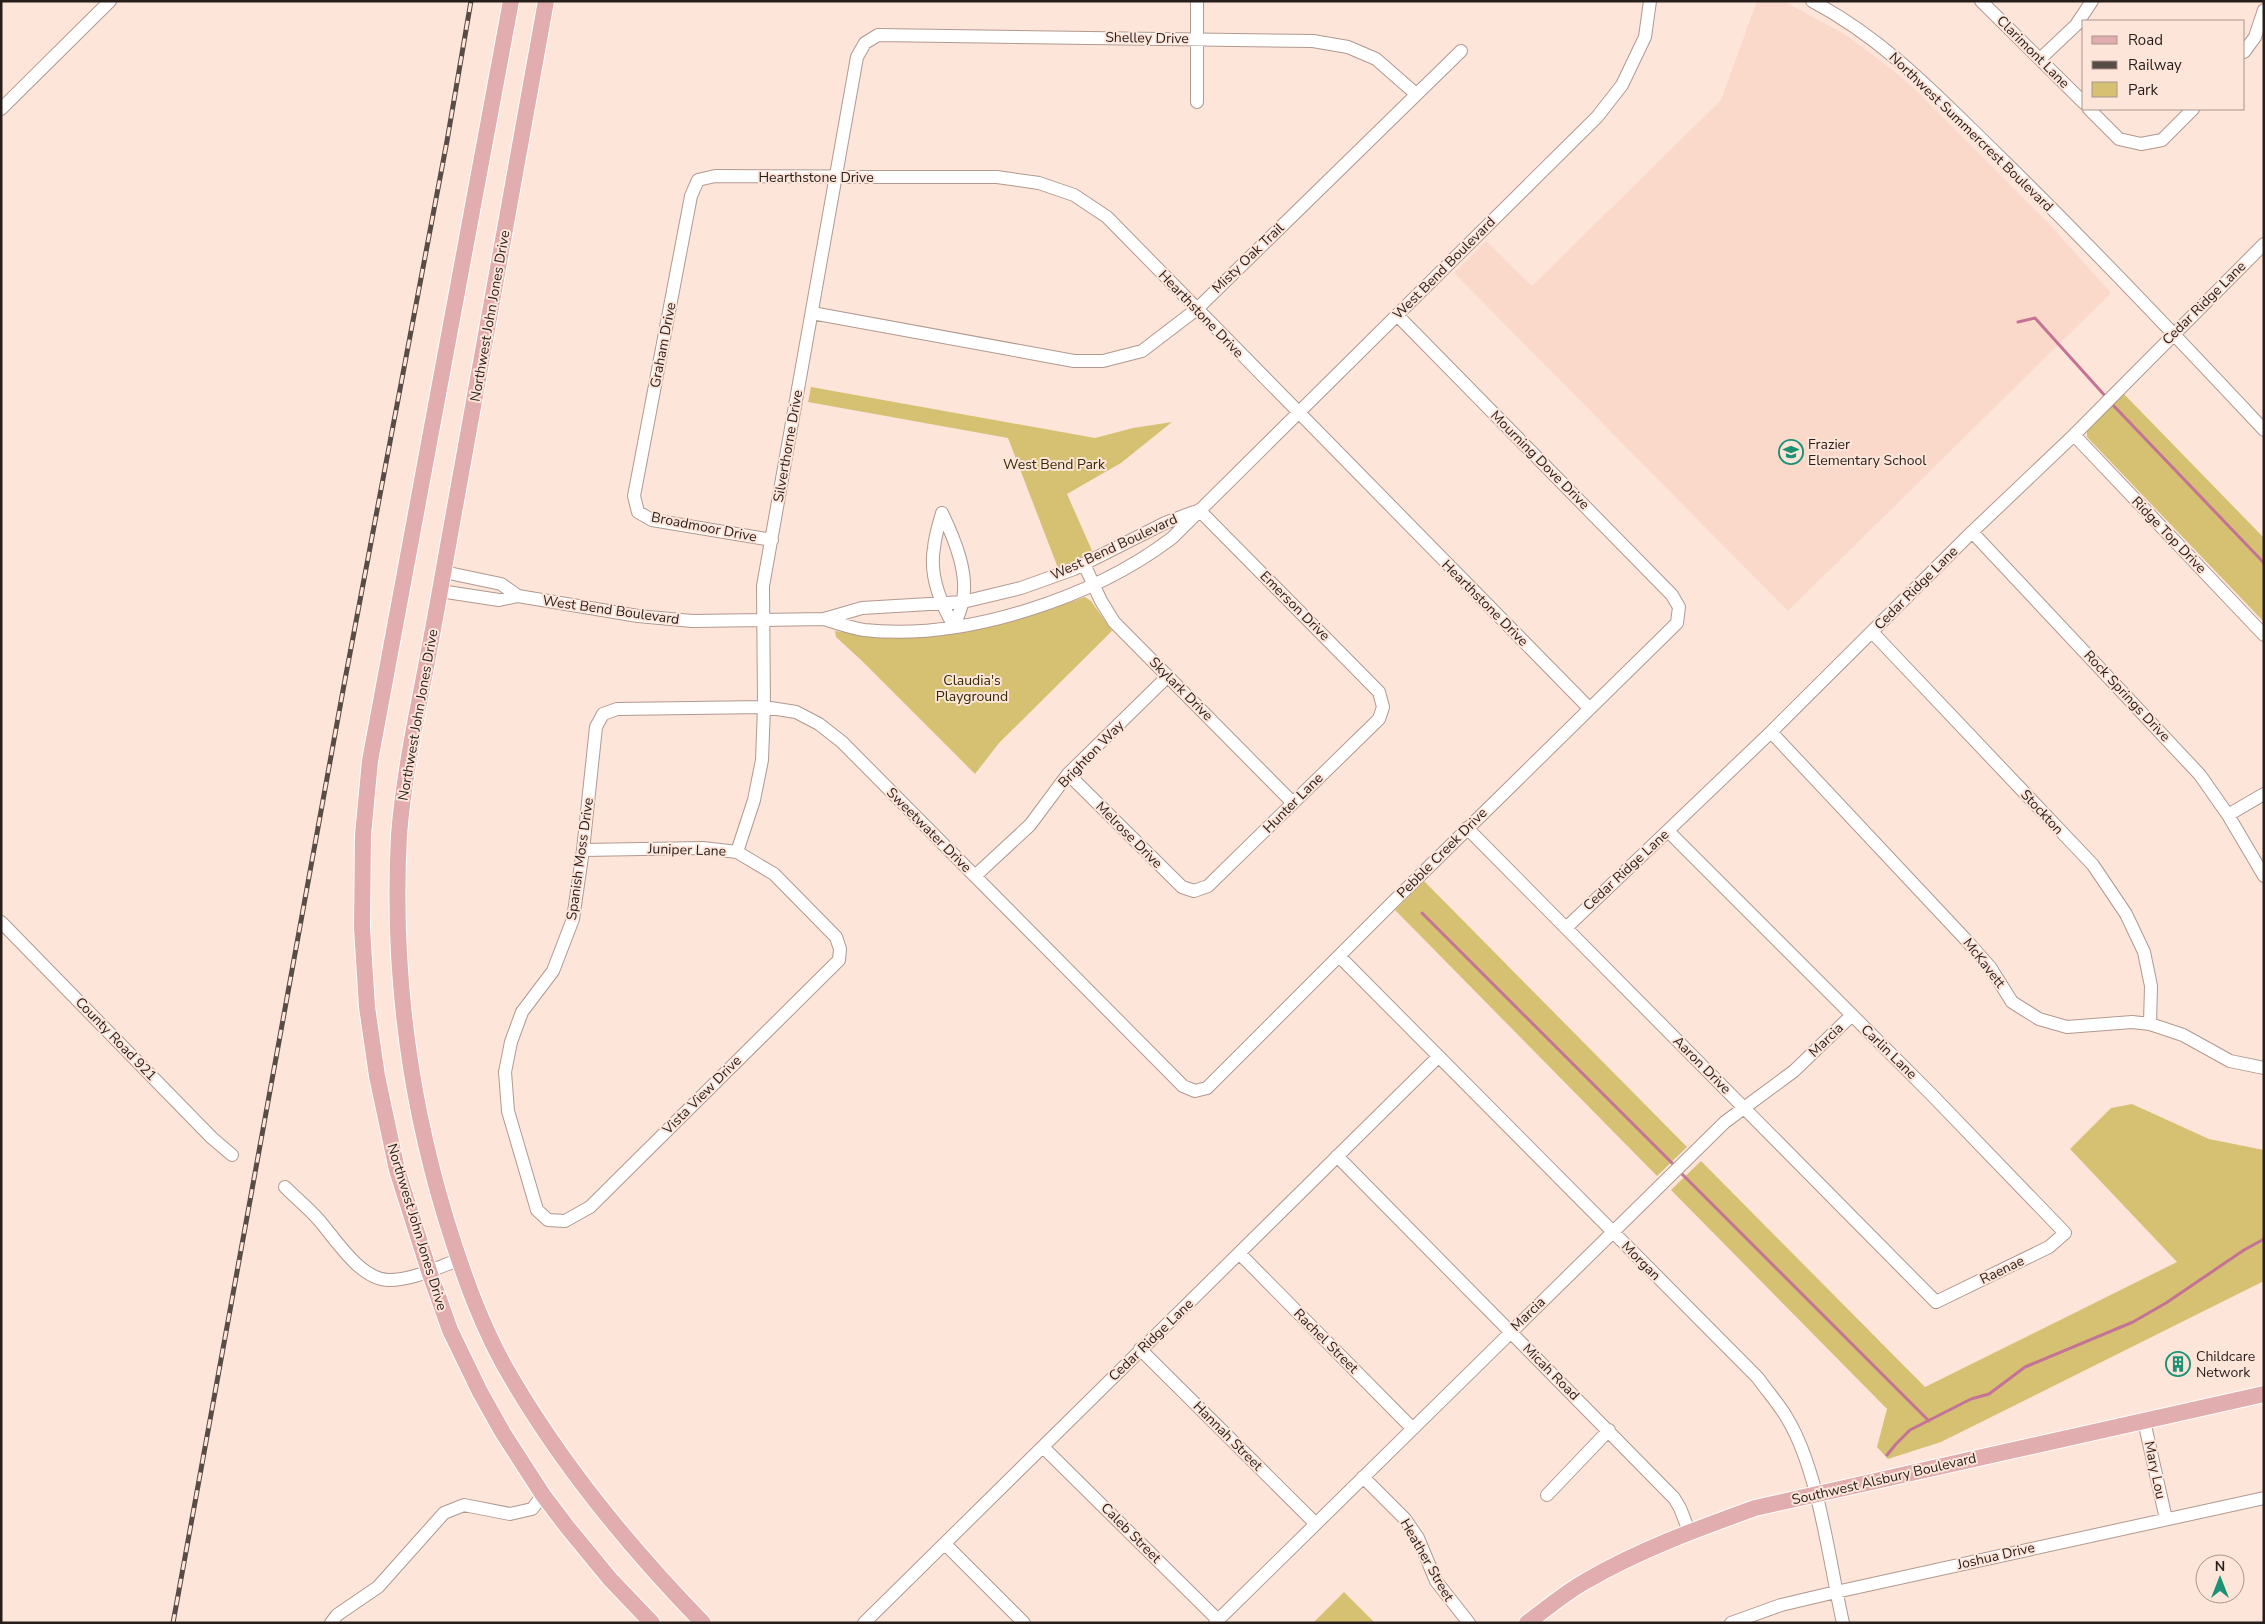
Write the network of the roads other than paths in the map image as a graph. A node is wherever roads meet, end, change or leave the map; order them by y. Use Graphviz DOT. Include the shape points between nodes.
graph roads {
  1 [pos="110,1"];
  2 [pos="511,1"];
  3 [pos="546,1"];
  4 [pos="1197,1"];
  5 [pos="1650,1"];
  6 [pos="1812,1"];
  7 [pos="1981,1"];
  8 [pos="2092,1"];
  9 [pos="2264,10"];
  10 [pos="1197,39"];
  11 [pos="864,42"];
  12 [pos="1461,51"];
  13 [pos="2245,51"];
  14 [pos="2040,59"];
  15 [pos="1416,94"];
  16 [pos="2082,101"];
  17 [pos="1197,102"];
  18 [pos="1,108"];
  19 [pos="2090,110"];
  20 [pos="2192,110"];
  21 [pos="836,178"];
  22 [pos="698,180"];
  23 [pos="2264,244"];
  24 [pos="1197,309"];
  25 [pos="812,313"];
  26 [pos="1397,315"];
  27 [pos="2173,333"];
  28 [pos="1298,413"];
  29 [pos="2264,430"];
  30 [pos="2074,435"];
  31 [pos="1199,510"];
  32 [pos="638,512"];
  33 [pos="1972,532"];
  34 [pos="772,540"];
  35 [pos="1084,564"];
  36 [pos="444,572"];
  37 [pos="1093,585"];
  38 [pos="440,591"];
  39 [pos="518,596"];
  40 [pos="963,602"];
  41 [pos="941,604"];
  42 [pos="1679,607"];
  43 [pos="824,619"];
  44 [pos="762,620"];
  45 [pos="954,626"];
  46 [pos="1872,632"];
  47 [pos="2264,635"];
  48 [pos="1168,676"];
  49 [pos="1383,706"];
  50 [pos="764,707"];
  51 [pos="1589,708"];
  52 [pos="603,714"];
  53 [pos="1770,732"];
  54 [pos="1068,774"];
  55 [pos="2264,794"];
  56 [pos="1293,803"];
  57 [pos="2228,815"];
  58 [pos="1467,828"];
  59 [pos="1668,831"];
  60 [pos="583,850"];
  61 [pos="737,852"];
  62 [pos="975,876"];
  63 [pos="2264,876"];
  64 [pos="1194,891"];
  65 [pos="1,922"];
  66 [pos="1566,928"];
  67 [pos="840,948"];
  68 [pos="1340,957"];
  69 [pos="1851,1016"];
  70 [pos="2150,1024"];
  71 [pos="1438,1057"];
  72 [pos="2264,1068"];
  73 [pos="1195,1092"];
  74 [pos="1744,1108"];
  75 [pos="232,1155"];
  76 [pos="1337,1156"];
  77 [pos="285,1187"];
  78 [pos="548,1220"];
  79 [pos="1612,1232"];
  80 [pos="2065,1233"];
  81 [pos="1240,1254"];
  82 [pos="458,1260"];
  83 [pos="429,1271"];
  84 [pos="1936,1302"];
  85 [pos="1510,1331"];
  86 [pos="1140,1349"];
  87 [pos="2264,1394"];
  88 [pos="2144,1421"];
  89 [pos="1412,1428"];
  90 [pos="1609,1430"];
  91 [pos="1043,1447"];
  92 [pos="1363,1477"];
  93 [pos="1815,1494"];
  94 [pos="543,1495"];
  95 [pos="1547,1495"];
  96 [pos="2264,1498"];
  97 [pos="2166,1519"];
  98 [pos="1315,1523"];
  99 [pos="1689,1531"];
  100 [pos="945,1544"];
  101 [pos="1836,1592"];
  102 [pos="1217,1621"];
  103 [pos="331,1623"];
  104 [pos="652,1623"];
  105 [pos="703,1623"];
  106 [pos="864,1623"];
  107 [pos="1024,1623"];
  108 [pos="1469,1623"];
  109 [pos="1527,1623"];
  110 [pos="1731,1623"];
  111 [pos="1843,1623"];
  1 -- 18 [label="street"];
  2 -- 83 [label="main road, Northwest John Jones Drive" via="370,761 363,835 362,928 367,1007 377,1076 397,1170"];
  3 -- 36 [label="main road, Northwest John Jones Drive"];
  4 -- 10 [label="street"];
  5 -- 26 [label="street, West Bend Boulevard" via="1645,36 1622,85 1597,117"];
  6 -- 27 [label="street, Northwest Summercrest Boulevard" via="1840,16 1900,59"];
  7 -- 14 [label="street, Clarimont Lane"];
  8 -- 14 [label="street" via="2076,25"];
  9 -- 13 [label="street" via="2255,37"];
  10 -- 11 [label="street, Shelley Drive" via="878,35"];
  10 -- 15 [label="street, Shelley Drive" via="1313,41 1348,46 1376,58"];
  10 -- 17 [label="street"];
  11 -- 21 [label="street, Silverthorne Drive" via="857,57"];
  12 -- 15 [label="street, Misty Oak Trail"];
  14 -- 16 [label="street, Clarimont Lane"];
  15 -- 24 [label="street, Misty Oak Trail"];
  19 -- 20 [label="street" via="2119,139 2141,144 2162,140"];
  21 -- 22 [label="street, Hearthstone Drive" via="715,176"];
  21 -- 24 [label="street, Hearthstone Drive" via="997,177 1039,183 1074,195 1107,217"];
  21 -- 25 [label="street, Silverthorne Drive"];
  22 -- 32 [label="street, Graham Drive" via="691,196 634,496"];
  23 -- 27 [label="street, Cedar Ridge Lane"];
  24 -- 25 [label="street, Misty Oak Trail" via="1142,351 1103,361 1074,361"];
  24 -- 28 [label="street, Hearthstone Drive"];
  25 -- 34 [label="street, Silverthorne Drive"];
  26 -- 28 [label="street, West Bend Boulevard"];
  26 -- 42 [label="street, Mourning Dove Drive" via="1672,595"];
  27 -- 29 [label="street"];
  27 -- 30 [label="street, Cedar Ridge Lane"];
  28 -- 31 [label="street, West Bend Boulevard"];
  28 -- 51 [label="street, Hearthstone Drive"];
  30 -- 33 [label="street, Cedar Ridge Lane"];
  30 -- 47 [label="street, Ridge Top Drive"];
  31 -- 35 [label="street, West Bend Boulevard" via="1165,523"];
  31 -- 37 [label="street, West Bend Boulevard" via="1158,549"];
  31 -- 49 [label="street, Emerson Drive" via="1379,692"];
  32 -- 34 [label="street, Broadmoor Drive" via="652,520"];
  33 -- 46 [label="street, Cedar Ridge Lane"];
  33 -- 57 [label="street, Rock Springs Drive" via="2167,738 2200,775"];
  34 -- 44 [label="street, Silverthorne Drive" via="763,586"];
  35 -- 37 [label="street, Skylark Drive"];
  35 -- 40 [label="street, West Bend Boulevard" via="1021,588"];
  36 -- 38 [label="main road, Northwest John Jones Drive"];
  36 -- 39 [label="street, West Bend Boulevard" via="501,584"];
  37 -- 45 [label="street, West Bend Boulevard" via="1028,611"];
  37 -- 48 [label="street, Skylark Drive" via="1114,622"];
  38 -- 39 [label="street, West Bend Boulevard" via="499,600"];
  38 -- 82 [label="main road, Northwest John Jones Drive" via="408,759 400,834 397,924 401,999 410,1072 429,1162"];
  39 -- 44 [label="street, West Bend Boulevard" via="638,616 692,621"];
  40 -- 41 [label="street, West Bend Boulevard"];
  40 -- 41 [label="street" via="958,547 942,513 933,549 936,587"];
  40 -- 45 [label="street"];
  41 -- 43 [label="street, West Bend Boulevard" via="862,608"];
  41 -- 45 [label="street"];
  42 -- 51 [label="street, Pebble Creek Drive" via="1677,623"];
  43 -- 44 [label="street, West Bend Boulevard"];
  43 -- 45 [label="street, West Bend Boulevard" via="863,630 906,631"];
  44 -- 50 [label="street, Silverthorne Drive"];
  46 -- 53 [label="street, Cedar Ridge Lane"];
  46 -- 70 [label="street, Stockton" via="2093,865 2126,914 2144,952 2151,986"];
  48 -- 54 [label="street, Brighton Way"];
  48 -- 56 [label="street, Skylark Drive"];
  49 -- 56 [label="street, Hunter Lane" via="1379,718"];
  50 -- 52 [label="street, Sweetwater Drive" via="617,709"];
  50 -- 61 [label="street, Silverthorne Drive" via="762,760 754,800"];
  50 -- 62 [label="street, Sweetwater Drive" via="796,712 819,724 842,742"];
  51 -- 58 [label="street, Pebble Creek Drive"];
  52 -- 60 [label="street, Spanish Moss Drive" via="596,726"];
  53 -- 59 [label="street, Cedar Ridge Lane"];
  53 -- 70 [label="street, McKavett" via="1968,942 1990,967 2012,1002 2039,1019 2067,1027 2132,1022"];
  54 -- 62 [label="street, Brighton Way" via="1030,825"];
  54 -- 64 [label="street, Melrose Drive" via="1182,887"];
  55 -- 57 [label="street"];
  56 -- 64 [label="street, Hunter Lane" via="1208,886"];
  57 -- 63 [label="street, Rock Springs Drive"];
  58 -- 66 [label="street, Aaron Drive"];
  58 -- 68 [label="street, Pebble Creek Drive"];
  59 -- 66 [label="street, Cedar Ridge Lane"];
  59 -- 69 [label="street, Carlin Lane"];
  60 -- 61 [label="street, Juniper Lane" via="703,848"];
  60 -- 78 [label="street, Spanish Moss Drive" via="573,920 564,946 553,971 522,1012 505,1072 508,1111 537,1210"];
  61 -- 67 [label="street, Juniper Lane" via="774,874 836,936"];
  62 -- 73 [label="street, Sweetwater Drive" via="1183,1086"];
  65 -- 75 [label="street, County Road 921"];
  66 -- 74 [label="street, Aaron Drive"];
  67 -- 78 [label="street, Vista View Drive" via="839,960 590,1207 565,1221"];
  68 -- 71 [label="street, Morgan"];
  68 -- 73 [label="street, Pebble Creek Drive" via="1207,1088"];
  69 -- 74 [label="street, Marcia" via="1794,1071"];
  69 -- 80 [label="street, Carlin Lane"];
  70 -- 72 [label="street, McKavett" via="2183,1035 2230,1061"];
  71 -- 76 [label="street, Cedar Ridge Lane"];
  71 -- 79 [label="street, Morgan"];
  74 -- 79 [label="street, Marcia" via="1724,1122"];
  74 -- 84 [label="street, Aaron Drive"];
  76 -- 81 [label="street, Cedar Ridge Lane"];
  76 -- 85 [label="street, Micah Road"];
  77 -- 83 [label="street" via="368,1274 387,1280"];
  79 -- 85 [label="street, Marcia"];
  79 -- 93 [label="street, Morgan" via="1758,1378 1787,1418 1802,1450"];
  80 -- 84 [label="street, Raenae" via="2049,1247"];
  81 -- 86 [label="street, Cedar Ridge Lane"];
  81 -- 89 [label="street, Rachel Street"];
  82 -- 83 [label="street"];
  82 -- 105 [label="main road, Northwest John Jones Drive" via="480,1316 511,1378 565,1460 651,1570"];
  83 -- 94 [label="main road, Northwest John Jones Drive" via="450,1330 480,1392"];
  85 -- 89 [label="street, Marcia"];
  85 -- 90 [label="street, Micah Road"];
  86 -- 91 [label="street, Cedar Ridge Lane"];
  86 -- 98 [label="street, Hannah Street"];
  87 -- 88 [label="main road, Southwest Alsbury Boulevard"];
  88 -- 93 [label="main road, Southwest Alsbury Boulevard"];
  88 -- 97 [label="street, Mary Lou"];
  89 -- 92 [label="street, Marcia"];
  90 -- 95 [label="street"];
  90 -- 99 [label="street, Micah Road" via="1674,1498"];
  91 -- 100 [label="street, Cedar Ridge Lane"];
  91 -- 102 [label="street, Caleb Street"];
  92 -- 98 [label="street, Marcia"];
  92 -- 108 [label="street, Heather Street" via="1405,1519 1418,1538 1436,1581"];
  93 -- 99 [label="main road, Southwest Alsbury Boulevard" via="1754,1508"];
  93 -- 101 [label="street, Morgan"];
  94 -- 103 [label="street" via="532,1509 510,1514 464,1505 444,1513 378,1587 337,1615"];
  94 -- 104 [label="main road, Northwest John Jones Drive" via="610,1579"];
  96 -- 97 [label="street, Joshua Drive"];
  97 -- 101 [label="street, Joshua Drive"];
  98 -- 102 [label="street, Marcia"];
  99 -- 109 [label="main road, Southwest Alsbury Boulevard" via="1585,1581"];
  100 -- 106 [label="street, Cedar Ridge Lane"];
  100 -- 107 [label="street"];
  101 -- 110 [label="street, Joshua Drive" via="1781,1605"];
  101 -- 111 [label="street, Morgan"];
}
